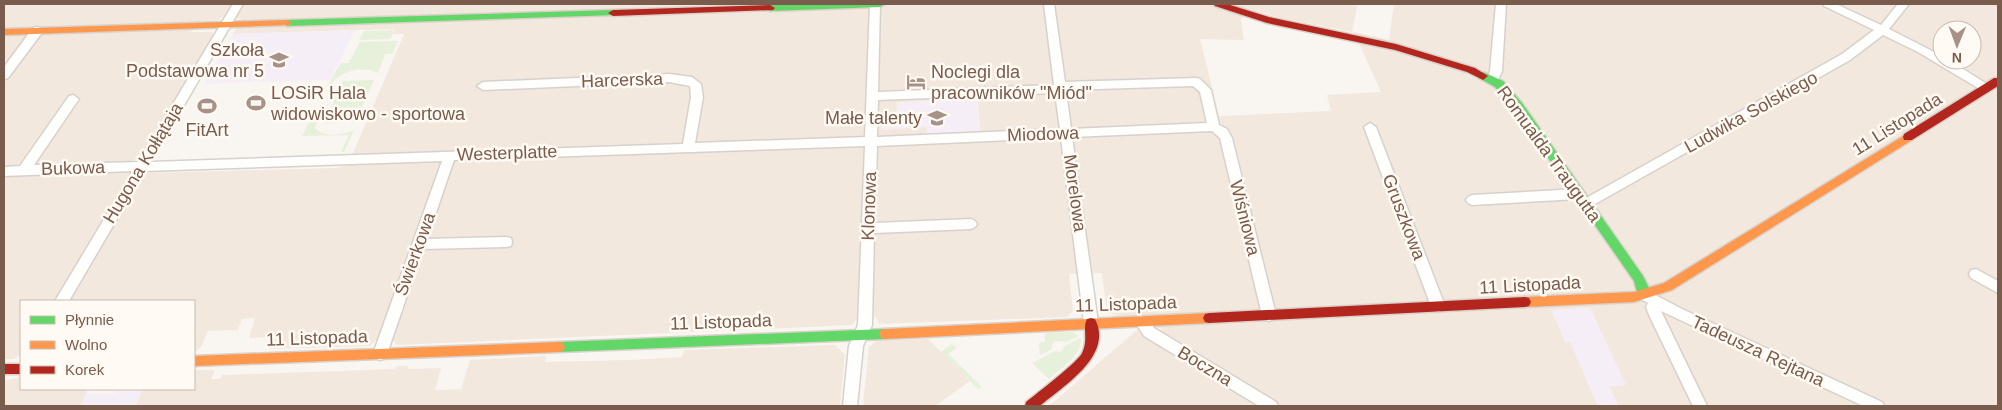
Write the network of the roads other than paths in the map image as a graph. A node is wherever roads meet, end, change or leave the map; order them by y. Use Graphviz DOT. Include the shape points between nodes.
graph roads {
  1 [pos="238,4"];
  2 [pos="875,4"];
  3 [pos="880,4"];
  4 [pos="1049,4"];
  5 [pos="1218,4"];
  6 [pos="1501,4"];
  7 [pos="1828,4"];
  8 [pos="1904,4"];
  9 [pos="679,7"];
  10 [pos="225,25"];
  11 [pos="1883,29"];
  12 [pos="4,32"];
  13 [pos="37,32"];
  14 [pos="4,75"];
  15 [pos="1493,79"];
  16 [pos="1998,81"];
  17 [pos="483,86"];
  18 [pos="1060,88"];
  19 [pos="1987,88"];
  20 [pos="872,96"];
  21 [pos="73,99"];
  22 [pos="1214,127"];
  23 [pos="1370,127"];
  24 [pos="1066,133"];
  25 [pos="871,141"];
  26 [pos="689,146"];
  27 [pos="450,155"];
  28 [pos="142,166"];
  29 [pos="24,170"];
  30 [pos="4,171"];
  31 [pos="1582,198"];
  32 [pos="1472,200"];
  33 [pos="972,224"];
  34 [pos="868,228"];
  35 [pos="506,242"];
  36 [pos="418,244"];
  37 [pos="1976,274"];
  38 [pos="1998,288"];
  39 [pos="1642,293"];
  40 [pos="63,300"];
  41 [pos="1654,302"];
  42 [pos="1438,306"];
  43 [pos="1269,315"];
  44 [pos="1142,322"];
  45 [pos="1091,323"];
  46 [pos="862,334"];
  47 [pos="380,354"];
  48 [pos="195,361"];
  49 [pos="20,368"];
  50 [pos="4,369"];
  51 [pos="850,406"];
  52 [pos="1031,406"];
  53 [pos="1271,406"];
  54 [pos="1700,406"];
  55 [pos="1877,406"];
  1 -- 10 [label="street, Hugona Kołłątaja"];
  2 -- 3 [label="street"];
  2 -- 9 [label="street"];
  2 -- 20 [label="street, Klonowa"];
  4 -- 18 [label="street, Morelowa"];
  5 -- 15 [label="street, Romualda Traugutta" via="1267,20 1404,50"];
  6 -- 15 [label="street"];
  7 -- 11 [label="street"];
  8 -- 11 [label="street, Ludwika Solskiego"];
  9 -- 10 [label="street"];
  10 -- 13 [label="street"];
  10 -- 28 [label="street, Hugona Kołłątaja"];
  11 -- 19 [label="street"];
  11 -- 31 [label="street, Ludwika Solskiego" via="1834,64 1591,201"];
  12 -- 13 [label="street"];
  13 -- 14 [label="street"];
  15 -- 31 [label="street, Romualda Traugutta" via="1509,95"];
  16 -- 19 [label="street, 11 Listopada"];
  17 -- 26 [label="street, Harcerska" via="669,78 688,80 695,84 698,93"];
  18 -- 20 [label="street"];
  18 -- 22 [label="street" via="1196,82 1205,90"];
  18 -- 24 [label="street, Morelowa"];
  19 -- 39 [label="street, 11 Listopada" via="1668,287"];
  20 -- 25 [label="street, Klonowa"];
  21 -- 29 [label="street"];
  22 -- 24 [label="street, Miodowa"];
  22 -- 43 [label="street, Wiśniowa" via="1225,135"];
  23 -- 42 [label="street, Gruszkowa"];
  24 -- 25 [label="street, Miodowa"];
  24 -- 45 [label="street, Morelowa"];
  25 -- 26 [label="street, Westerplatte"];
  25 -- 34 [label="street, Klonowa"];
  26 -- 27 [label="street, Westerplatte"];
  27 -- 28 [label="street, Westerplatte"];
  27 -- 36 [label="street, Świerkowa"];
  28 -- 29 [label="street, Bukowa"];
  28 -- 40 [label="street, Hugona Kołłątaja"];
  29 -- 30 [label="street, Bukowa"];
  31 -- 32 [label="street"];
  31 -- 39 [label="street, Romualda Traugutta" via="1639,279"];
  33 -- 34 [label="street"];
  34 -- 46 [label="street, Klonowa"];
  35 -- 36 [label="street"];
  36 -- 47 [label="street, Świerkowa"];
  37 -- 38 [label="street"];
  39 -- 41 [label="street, Tadeusza Rejtana"];
  39 -- 42 [label="street, 11 Listopada" via="1627,298"];
  41 -- 54 [label="street" via="1656,315"];
  41 -- 55 [label="street, Tadeusza Rejtana"];
  42 -- 43 [label="street, 11 Listopada"];
  43 -- 44 [label="street, 11 Listopada"];
  44 -- 45 [label="street, 11 Listopada"];
  44 -- 53 [label="street, Boczna" via="1149,332"];
  45 -- 46 [label="street, 11 Listopada"];
  45 -- 52 [label="street" via="1093,340 1086,359"];
  46 -- 47 [label="street, 11 Listopada"];
  46 -- 51 [label="street, Klonowa" via="856,346"];
  47 -- 48 [label="street, 11 Listopada"];
  49 -- 50 [label="street"];
}
